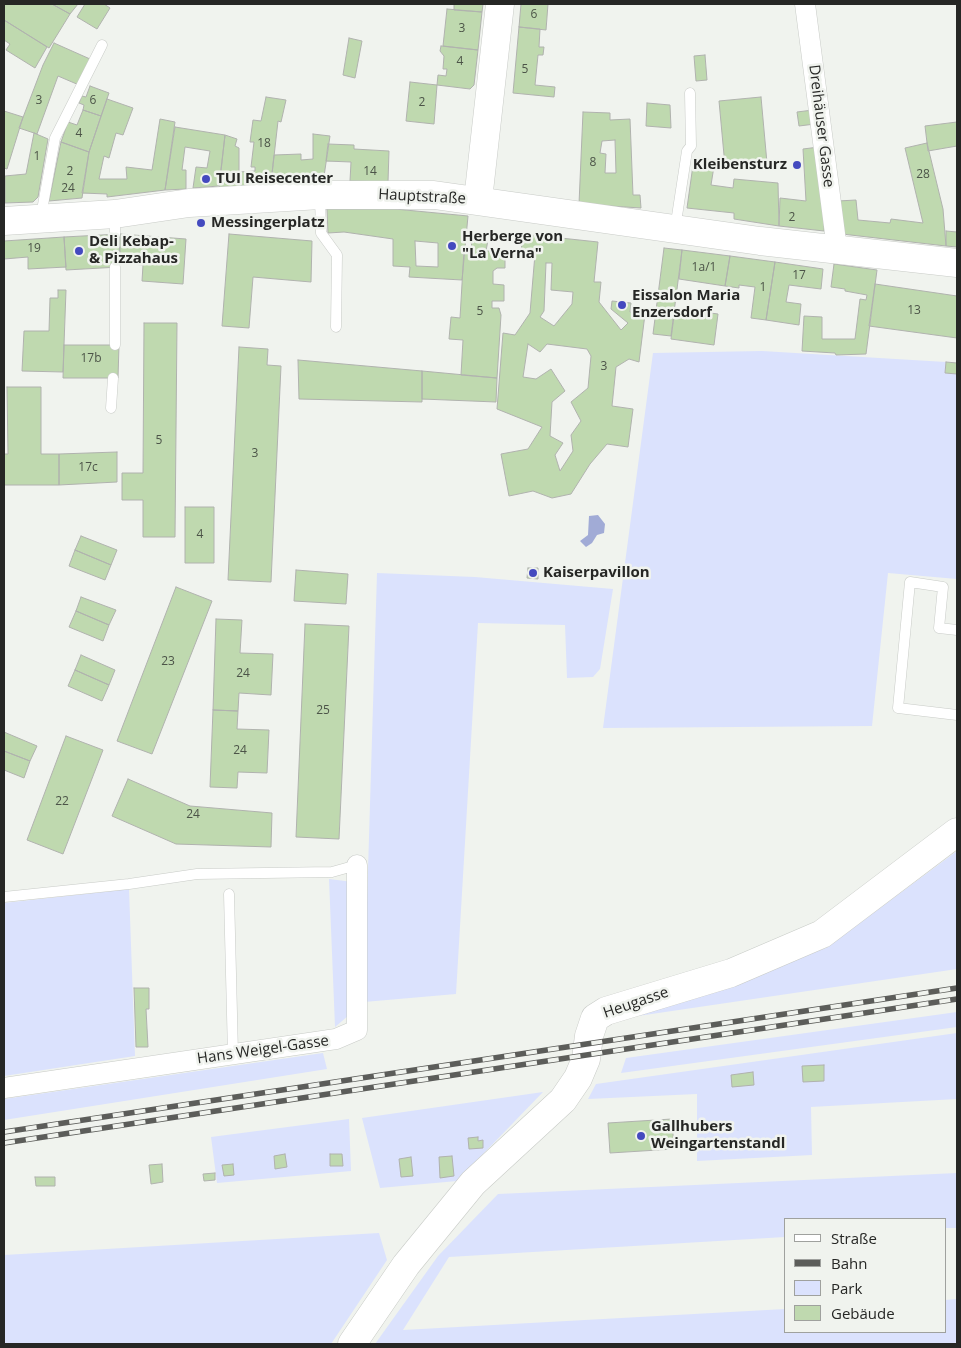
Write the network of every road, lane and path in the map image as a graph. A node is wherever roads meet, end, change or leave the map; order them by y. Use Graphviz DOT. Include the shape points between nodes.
graph roads {
  1 [pos="500,4"];
  2 [pos="804,4"];
  3 [pos="102,44"];
  4 [pos="690,93"];
  5 [pos="320,195"];
  6 [pos="478,200"];
  7 [pos="41,218"];
  8 [pos="4,221"];
  9 [pos="675,230"];
  10 [pos="837,249"];
  11 [pos="957,262"];
  12 [pos="115,267"];
  13 [pos="336,327"];
  14 [pos="115,345"];
  15 [pos="113,378"];
  16 [pos="111,408"];
  17 [pos="957,630"];
  18 [pos="957,715"];
  19 [pos="957,832"];
  20 [pos="358,865"];
  21 [pos="229,894"];
  22 [pos="4,897"];
  23 [pos="233,1054"];
  24 [pos="4,1088"];
  25 [pos="352,1344"];
  1 -- 6 [label="main road"];
  2 -- 10 [label="street, Dreihäuser Gasse"];
  3 -- 7 [label="lane" via="55,138"];
  4 -- 9 [label="lane" via="692,146 687,151"];
  5 -- 6 [label="main road, Hauptstraße" via="424,194"];
  5 -- 7 [label="main road, Hauptstraße" via="189,203 115,224"];
  5 -- 13 [label="lane" via="321,233 337,255"];
  6 -- 9 [label="main road, Hauptstraße"];
  7 -- 8 [label="main road, Hauptstraße"];
  9 -- 10 [label="main road, Hauptstraße"];
  10 -- 11 [label="main road, Hauptstraße"];
  12 -- 14 [label="lane"];
  15 -- 16 [label="lane"];
  17 -- 18 [label="lane" via="939,628 943,587 910,582 898,708"];
  19 -- 25 [label="main road, Heugasse" via="822,934 731,973 606,1011 595,1018 586,1060 563,1100 473,1183 406,1265"];
  20 -- 22 [label="lane" via="332,872 197,874"];
  20 -- 23 [label="street, Hans Weigel-Gasse" via="358,1030 336,1039"];
  21 -- 23 [label="lane"];
  23 -- 24 [label="street, Hans Weigel-Gasse"];
}
